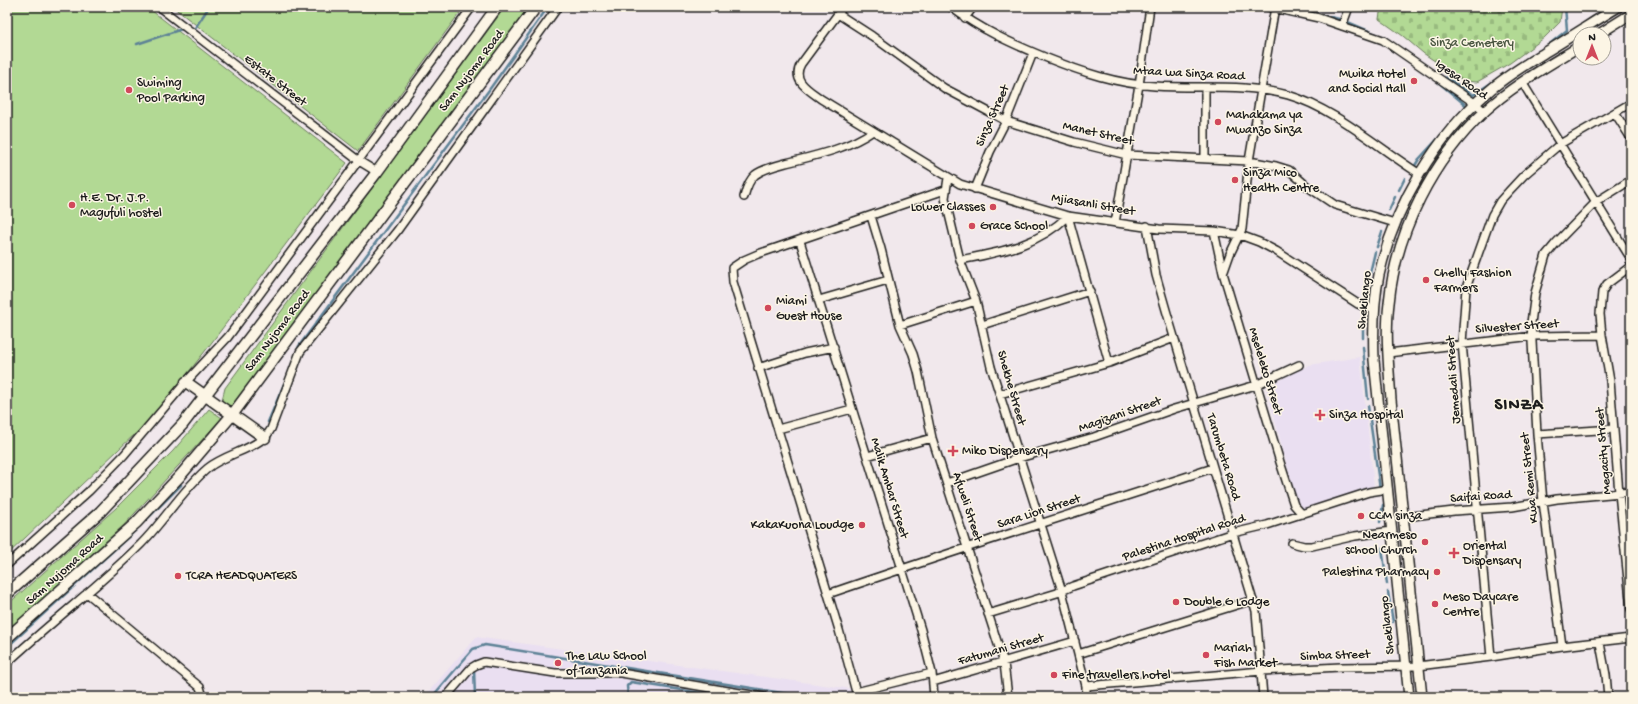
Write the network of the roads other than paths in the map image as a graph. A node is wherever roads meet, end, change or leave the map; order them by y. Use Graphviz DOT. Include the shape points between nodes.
graph roads {
  1 [pos="159,7"];
  2 [pos="472,7"];
  3 [pos="497,7"];
  4 [pos="536,7"];
  5 [pos="558,7"];
  6 [pos="843,7"];
  7 [pos="951,7"];
  8 [pos="973,7"];
  9 [pos="1150,7"];
  10 [pos="1269,7"];
  11 [pos="1349,7"];
  12 [pos="1618,7"];
  13 [pos="1275,8"];
  14 [pos="838,14"];
  15 [pos="1631,14"];
  16 [pos="965,18"];
  17 [pos="1342,26"];
  18 [pos="1612,26"];
  19 [pos="1572,51"];
  20 [pos="1033,53"];
  21 [pos="1522,82"];
  22 [pos="1139,85"];
  23 [pos="1205,88"];
  24 [pos="1261,90"];
  25 [pos="1631,103"];
  26 [pos="1476,104"];
  27 [pos="1485,112"];
  28 [pos="1615,113"];
  29 [pos="1006,121"];
  30 [pos="873,131"];
  31 [pos="1631,138"];
  32 [pos="1560,144"];
  33 [pos="1127,155"];
  34 [pos="1205,158"];
  35 [pos="359,161"];
  36 [pos="1249,161"];
  37 [pos="377,172"];
  38 [pos="1420,174"];
  39 [pos="948,178"];
  40 [pos="1631,180"];
  41 [pos="975,189"];
  42 [pos="945,190"];
  43 [pos="744,197"];
  44 [pos="1596,202"];
  45 [pos="871,216"];
  46 [pos="1068,216"];
  47 [pos="1115,223"];
  48 [pos="1395,223"];
  49 [pos="1148,226"];
  50 [pos="1214,231"];
  51 [pos="1240,235"];
  52 [pos="800,241"];
  53 [pos="1631,259"];
  54 [pos="960,260"];
  55 [pos="1631,266"];
  56 [pos="1223,273"];
  57 [pos="888,280"];
  58 [pos="1090,292"];
  59 [pos="819,300"];
  60 [pos="976,301"];
  61 [pos="1374,310"];
  62 [pos="900,325"];
  63 [pos="982,325"];
  64 [pos="1602,335"];
  65 [pos="1533,336"];
  66 [pos="1174,338"];
  67 [pos="1462,343"];
  68 [pos="834,347"];
  69 [pos="1388,353"];
  70 [pos="1109,363"];
  71 [pos="1299,365"];
  72 [pos="758,368"];
  73 [pos="186,382"];
  74 [pos="1256,385"];
  75 [pos="1000,394"];
  76 [pos="204,396"];
  77 [pos="1194,403"];
  78 [pos="852,409"];
  79 [pos="232,415"];
  80 [pos="778,429"];
  81 [pos="1614,429"];
  82 [pos="1537,434"];
  83 [pos="265,438"];
  84 [pos="932,438"];
  85 [pos="868,456"];
  86 [pos="1019,458"];
  87 [pos="1212,468"];
  88 [pos="947,483"];
  89 [pos="1388,489"];
  90 [pos="1631,492"];
  91 [pos="1619,493"];
  92 [pos="1543,502"];
  93 [pos="1478,510"];
  94 [pos="1302,514"];
  95 [pos="1404,517"];
  96 [pos="1040,525"];
  97 [pos="1392,531"];
  98 [pos="1233,533"];
  99 [pos="1292,543"];
  100 [pos="967,547"];
  101 [pos="1629,563"];
  102 [pos="7,565"];
  103 [pos="901,569"];
  104 [pos="1062,591"];
  105 [pos="87,593"];
  106 [pos="7,594"];
  107 [pos="828,594"];
  108 [pos="1253,600"];
  109 [pos="1631,609"];
  110 [pos="988,614"];
  111 [pos="7,638"];
  112 [pos="1631,638"];
  113 [pos="1075,641"];
  114 [pos="1600,643"];
  115 [pos="1562,646"];
  116 [pos="1078,654"];
  117 [pos="1491,657"];
  118 [pos="7,663"];
  119 [pos="1004,663"];
  120 [pos="1406,665"];
  121 [pos="1418,666"];
  122 [pos="1262,671"];
  123 [pos="932,672"];
  124 [pos="933,682"];
  125 [pos="1086,686"];
  126 [pos="856,695"];
  127 [pos="203,697"];
  128 [pos="446,697"];
  129 [pos="764,697"];
  130 [pos="934,697"];
  131 [pos="1008,697"];
  132 [pos="1086,697"];
  133 [pos="1263,697"];
  134 [pos="1409,697"];
  135 [pos="1422,697"];
  136 [pos="1608,697"];
  1 -- 35 [label="street, Estate Street"];
  2 -- 35 [label="street"];
  3 -- 37 [label="main road, Sam Nujoma Road"];
  4 -- 79 [label="main road, Sam Nujoma Road"];
  5 -- 83 [label="street" via="397,231 300,352"];
  6 -- 14 [label="street"];
  7 -- 16 [label="street, Mtaa wa Sinza Road"];
  8 -- 16 [label="street"];
  9 -- 22 [label="street"];
  10 -- 13 [label="street, Igesa Road"];
  11 -- 17 [label="street"];
  12 -- 26 [label="main road, Shekilango" via="1515,71"];
  13 -- 17 [label="street, Igesa Road"];
  13 -- 24 [label="street"];
  14 -- 29 [label="street, Manet Street" via="944,88"];
  14 -- 30 [label="street, Mjiasanli Street" via="801,64 798,70 799,79 821,99"];
  15 -- 18 [label="main road"];
  16 -- 20 [label="street, Mtaa wa Sinza Road"];
  17 -- 26 [label="street, Igesa Road" via="1383,40"];
  19 -- 21 [label="main road, Shekilango"];
  20 -- 22 [label="street, Mtaa wa Sinza Road" via="1080,71"];
  20 -- 29 [label="street, Sinza Street"];
  21 -- 27 [label="main road, Shekilango"];
  21 -- 32 [label="street"];
  22 -- 23 [label="street, Mtaa wa Sinza Road"];
  22 -- 33 [label="street"];
  23 -- 24 [label="street, Mtaa wa Sinza Road"];
  23 -- 34 [label="street"];
  24 -- 36 [label="street"];
  24 -- 38 [label="street, Mtaa wa Sinza Road" via="1290,96 1317,107"];
  25 -- 28 [label="street, Jemedali Street"];
  26 -- 27 [label="street, Igesa Road"];
  26 -- 38 [label="main road, Shekilango" via="1450,131"];
  27 -- 69 [label="main road, Shekilango" via="1450,149 1420,198 1406,230 1392,278 1388,308"];
  28 -- 31 [label="street"];
  28 -- 32 [label="street, Jemedali Street"];
  29 -- 33 [label="street, Manet Street"];
  29 -- 41 [label="street, Sinza Street"];
  30 -- 39 [label="street, Mjiasanli Street"];
  30 -- 43 [label="street" via="847,145 756,174 751,179"];
  32 -- 44 [label="street"];
  32 -- 67 [label="street, Jemedali Street" via="1514,186 1500,201 1492,215 1466,288"];
  33 -- 34 [label="street, Manet Street"];
  33 -- 47 [label="street"];
  34 -- 36 [label="street, Manet Street"];
  35 -- 37 [label="street, Estate Street"];
  35 -- 73 [label="street" via="228,337"];
  36 -- 48 [label="street, Manet Street" via="1289,170 1308,187 1335,204"];
  36 -- 51 [label="street"];
  37 -- 76 [label="main road, Sam Nujoma Road"];
  38 -- 48 [label="main road, Shekilango"];
  39 -- 41 [label="street, Mjiasanli Street"];
  39 -- 42 [label="street, Shekhe Street"];
  40 -- 44 [label="street, Kwa Remi Street"];
  41 -- 46 [label="street, Mjiasanli Street"];
  42 -- 45 [label="street"];
  42 -- 54 [label="street, Shekhe Street"];
  44 -- 53 [label="street"];
  44 -- 65 [label="street, Kwa Remi Street" via="1546,255 1535,293 1531,323"];
  45 -- 52 [label="street"];
  45 -- 57 [label="street, Afweli Street"];
  46 -- 47 [label="street, Mjiasanli Street"];
  46 -- 54 [label="street" via="1034,241"];
  46 -- 58 [label="street"];
  47 -- 49 [label="street, Mjiasanli Street"];
  48 -- 61 [label="main road, Shekilango" via="1379,276"];
  49 -- 50 [label="street, Mjiasanli Street"];
  49 -- 66 [label="street, Tarumbeta Road" via="1156,275"];
  50 -- 51 [label="street, Mjiasanli Street"];
  50 -- 56 [label="street, Mseleleko Street"];
  51 -- 56 [label="street"];
  51 -- 61 [label="street, Mjiasanli Street" via="1276,251 1358,304"];
  52 -- 59 [label="street, Malik Ambar Street"];
  52 -- 72 [label="street" via="744,260 732,268 733,282"];
  54 -- 60 [label="street, Shekhe Street"];
  55 -- 64 [label="street, Megacity Street" via="1607,284 1602,292"];
  56 -- 74 [label="street, Mseleleko Street"];
  57 -- 59 [label="street"];
  57 -- 62 [label="street, Afweli Street"];
  58 -- 63 [label="street"];
  58 -- 70 [label="street"];
  59 -- 68 [label="street, Malik Ambar Street"];
  60 -- 62 [label="street"];
  60 -- 63 [label="street, Shekhe Street"];
  61 -- 89 [label="main road, Shekilango" via="1375,366"];
  62 -- 84 [label="street, Afweli Street" via="918,371"];
  63 -- 75 [label="street, Shekhe Street"];
  64 -- 65 [label="street, Silvester Street"];
  64 -- 81 [label="street, Megacity Street" via="1610,381"];
  65 -- 67 [label="street, Silvester Street"];
  65 -- 82 [label="street, Kwa Remi Street"];
  66 -- 70 [label="street"];
  66 -- 77 [label="street, Tarumbeta Road"];
  67 -- 69 [label="street, Silvester Street"];
  67 -- 93 [label="street, Jemedali Street"];
  68 -- 72 [label="street"];
  68 -- 78 [label="street, Malik Ambar Street"];
  69 -- 95 [label="main road, Shekilango"];
  70 -- 75 [label="street"];
  71 -- 74 [label="street, Magizani Street"];
  72 -- 80 [label="street"];
  73 -- 76 [label="main road"];
  73 -- 102 [label="street" via="90,491"];
  74 -- 77 [label="street, Magizani Street"];
  74 -- 94 [label="street, Mseleleko Street" via="1294,505"];
  75 -- 86 [label="street, Shekhe Street"];
  76 -- 79 [label="main road"];
  76 -- 106 [label="main road, Sam Nujoma Road" via="183,424 111,500"];
  77 -- 86 [label="street, Magizani Street" via="1094,437"];
  77 -- 87 [label="street, Tarumbeta Road"];
  78 -- 80 [label="street"];
  78 -- 85 [label="street, Malik Ambar Street"];
  79 -- 83 [label="main road"];
  79 -- 111 [label="main road, Sam Nujoma Road" via="136,523"];
  80 -- 107 [label="street"];
  81 -- 82 [label="street"];
  81 -- 91 [label="street, Megacity Street"];
  82 -- 92 [label="street, Kwa Remi Street"];
  83 -- 105 [label="street" via="208,468 190,485 143,542 101,583"];
  84 -- 85 [label="street"];
  84 -- 88 [label="street, Afweli Street"];
  85 -- 103 [label="street, Malik Ambar Street"];
  86 -- 88 [label="street, Magizani Street"];
  86 -- 96 [label="street, Shekhe Street"];
  87 -- 96 [label="street, Sara Lion Street"];
  87 -- 98 [label="street, Tarumbeta Road"];
  88 -- 100 [label="street, Afweli Street"];
  89 -- 94 [label="street, Palestina Hospital Road" via="1369,492"];
  89 -- 97 [label="main road, Shekilango"];
  90 -- 91 [label="street, Saifai Road"];
  91 -- 92 [label="street, Saifai Road"];
  91 -- 101 [label="street, Megacity Street"];
  92 -- 93 [label="street, Saifai Road" via="1512,508"];
  92 -- 115 [label="street, Kwa Remi Street"];
  93 -- 95 [label="street, Saifai Road"];
  93 -- 117 [label="street, Jemedali Street"];
  94 -- 98 [label="street, Palestina Hospital Road" via="1267,526"];
  95 -- 121 [label="main road, Shekilango"];
  96 -- 100 [label="street, Sara Lion Street"];
  96 -- 104 [label="street, Shekhe Street"];
  97 -- 99 [label="street" via="1312,546"];
  97 -- 120 [label="main road, Shekilango"];
  98 -- 104 [label="street, Palestina Hospital Road"];
  98 -- 108 [label="street, Tarumbeta Road"];
  100 -- 103 [label="street, Sara Lion Street"];
  100 -- 110 [label="street, Afweli Street"];
  101 -- 109 [label="street, Megacity Street"];
  103 -- 107 [label="street, Sara Lion Street"];
  103 -- 123 [label="street, Malik Ambar Street"];
  104 -- 110 [label="street, Palestina Hospital Road"];
  104 -- 113 [label="street, Shekhe Street"];
  105 -- 118 [label="street"];
  105 -- 127 [label="street" via="200,687"];
  107 -- 126 [label="street"];
  108 -- 116 [label="street"];
  108 -- 122 [label="street, Tarumbeta Road"];
  110 -- 119 [label="street, Afweli Street"];
  112 -- 114 [label="street, Simba Street"];
  113 -- 116 [label="street, Shekhe Street"];
  113 -- 119 [label="street, Fatumani Street"];
  114 -- 115 [label="street, Simba Street"];
  114 -- 136 [label="street"];
  115 -- 117 [label="street, Simba Street"];
  116 -- 125 [label="street, Shekhe Street"];
  117 -- 121 [label="street, Simba Street"];
  119 -- 124 [label="street, Fatumani Street"];
  119 -- 131 [label="street, Afweli Street"];
  120 -- 121 [label="street, Simba Street"];
  120 -- 122 [label="street, Simba Street"];
  120 -- 134 [label="main road, Shekilango"];
  121 -- 135 [label="main road, Shekilango"];
  122 -- 125 [label="street, Simba Street"];
  122 -- 133 [label="street, Tarumbeta Road"];
  123 -- 124 [label="street, Malik Ambar Street"];
  123 -- 126 [label="street"];
  124 -- 130 [label="street, Malik Ambar Street"];
  125 -- 132 [label="street, Shekhe Street"];
  128 -- 129 [label="street" via="470,668 484,662 555,673 621,673"];
}
